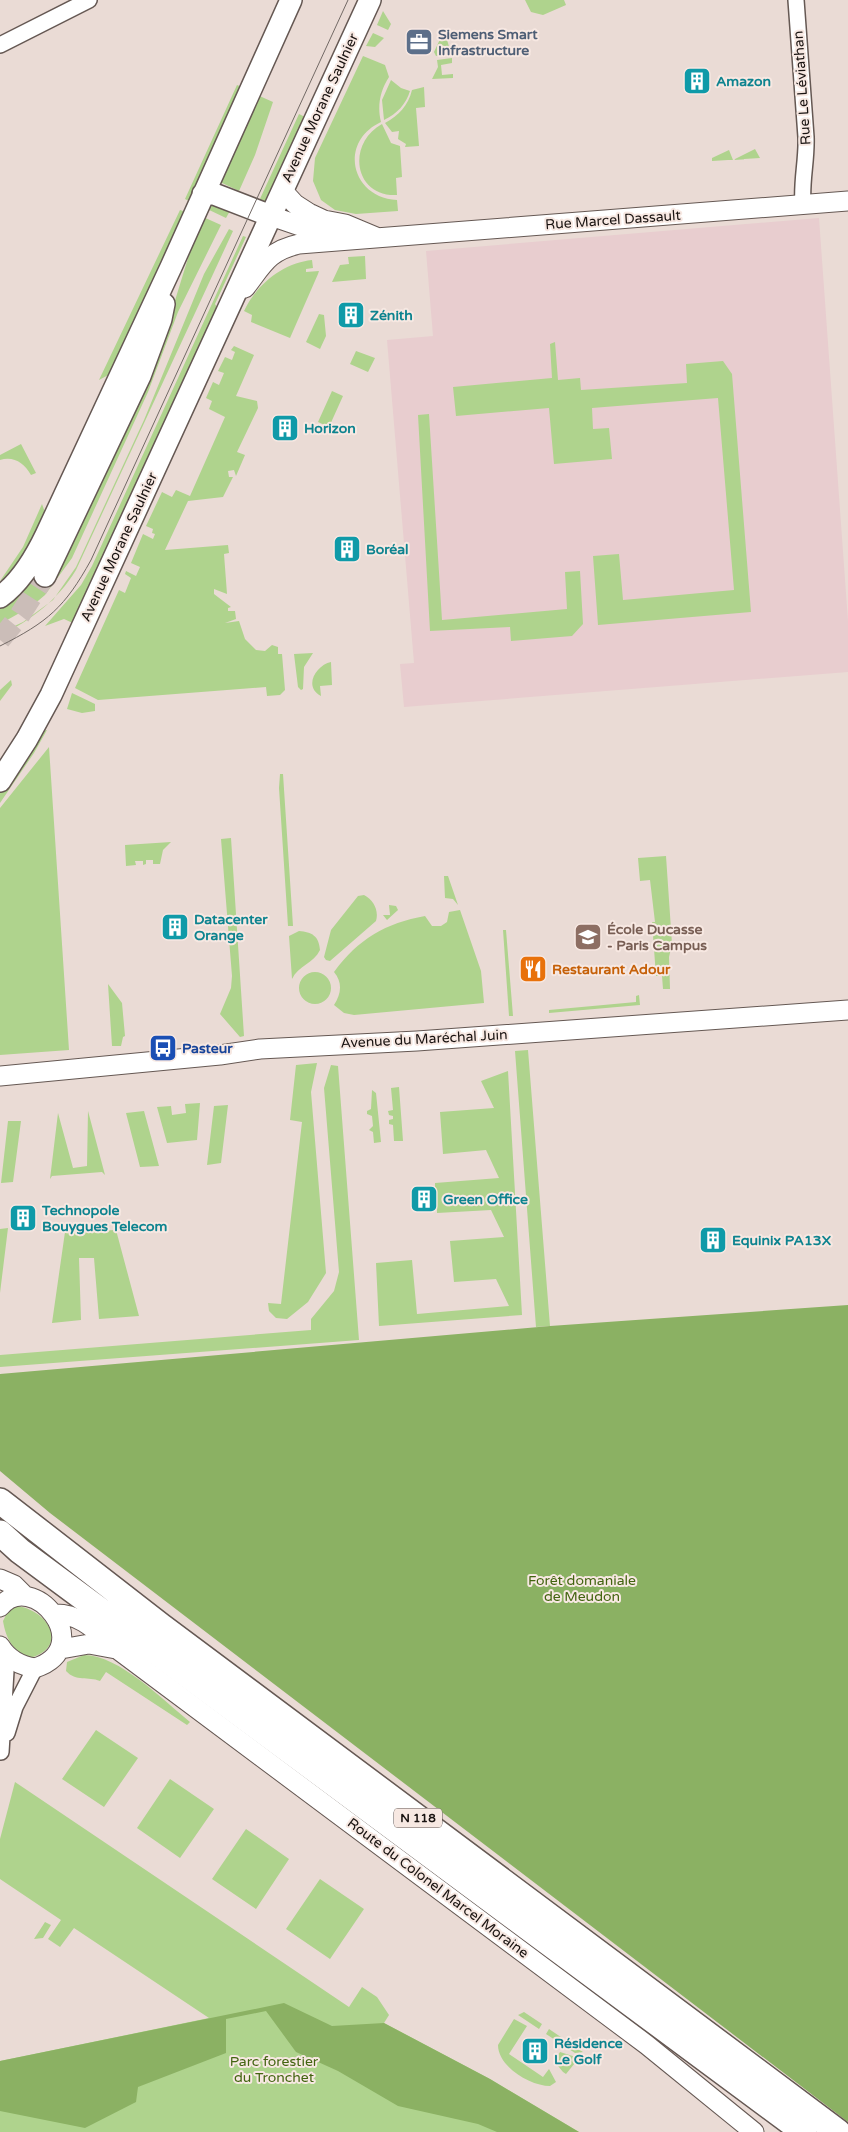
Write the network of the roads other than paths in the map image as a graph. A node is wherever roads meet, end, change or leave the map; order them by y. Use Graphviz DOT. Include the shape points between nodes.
graph roads {
  1 [pos="88,0"];
  2 [pos="291,0"];
  3 [pos="370,0"];
  4 [pos="796,0"];
  5 [pos="0,45"];
  6 [pos="282,190"];
  7 [pos="203,194"];
  8 [pos="848,201"];
  9 [pos="804,205"];
  10 [pos="264,214"];
  11 [pos="360,231"];
  12 [pos="378,238"];
  13 [pos="171,267"];
  14 [pos="231,300"];
  15 [pos="45,576"];
  16 [pos="0,597"];
  17 [pos="0,781"];
  18 [pos="848,1010"];
  19 [pos="0,1076"];
  20 [pos="0,1501"];
  21 [pos="0,1533"];
  22 [pos="0,1579"];
  23 [pos="24,1595"];
  24 [pos="0,1607"];
  25 [pos="54,1614"];
  26 [pos="61,1649"];
  27 [pos="117,1650"];
  28 [pos="4,1651"];
  29 [pos="35,1668"];
  30 [pos="0,1755"];
  31 [pos="754,2132"];
  32 [pos="804,2132"];
  33 [pos="838,2132"];
  1 -- 5 [label="street"];
  2 -- 7 [label="main road"];
  3 -- 6 [label="main road, Avenue Morane Saulnier"];
  4 -- 9 [label="street, Rue Le Léviathan" via="807,157 802,185"];
  6 -- 10 [label="main road, Avenue Morane Saulnier"];
  6 -- 11 [label="street, Rue Marcel Dassault" via="308,214"];
  7 -- 10 [label="main road" via="214,194"];
  7 -- 13 [label="main road"];
  8 -- 9 [label="street, Rue Marcel Dassault"];
  9 -- 12 [label="street, Rue Marcel Dassault"];
  10 -- 11 [label="street, Rue Marcel Dassault" via="306,228"];
  10 -- 14 [label="main road, Avenue Morane Saulnier"];
  11 -- 12 [label="street, Rue Marcel Dassault"];
  12 -- 14 [label="street, Rue Marcel Dassault" via="288,247 271,255 246,288"];
  13 -- 15 [label="main road" via="161,319 151,349"];
  13 -- 16 [label="main road" via="38,550 19,579"];
  14 -- 17 [label="main road, Avenue Morane Saulnier" via="42,714"];
  18 -- 19 [label="street, Avenue du Maréchal Juin" via="260,1049"];
  20 -- 33 [label="highway, N 118" via="161,1626"];
  21 -- 32 [label="highway, N 118" via="28,1557"];
  22 -- 23 [label="street" via="14,1585"];
  23 -- 24 [label="street"];
  23 -- 25 [label="street" via="37,1600"];
  25 -- 26 [label="street" via="62,1636"];
  25 -- 27 [label="street, Route du Colonel Marcel Moraine" via="66,1614 85,1622"];
  26 -- 27 [label="street, Route du Colonel Marcel Moraine" via="89,1644"];
  26 -- 29 [label="street" via="53,1659"];
  27 -- 31 [label="street, Route du Colonel Marcel Moraine" via="647,2045"];
  28 -- 29 [label="street" via="26,1666"];
  28 -- 30 [label="street"];
  29 -- 30 [label="street" via="15,1707"];
}
